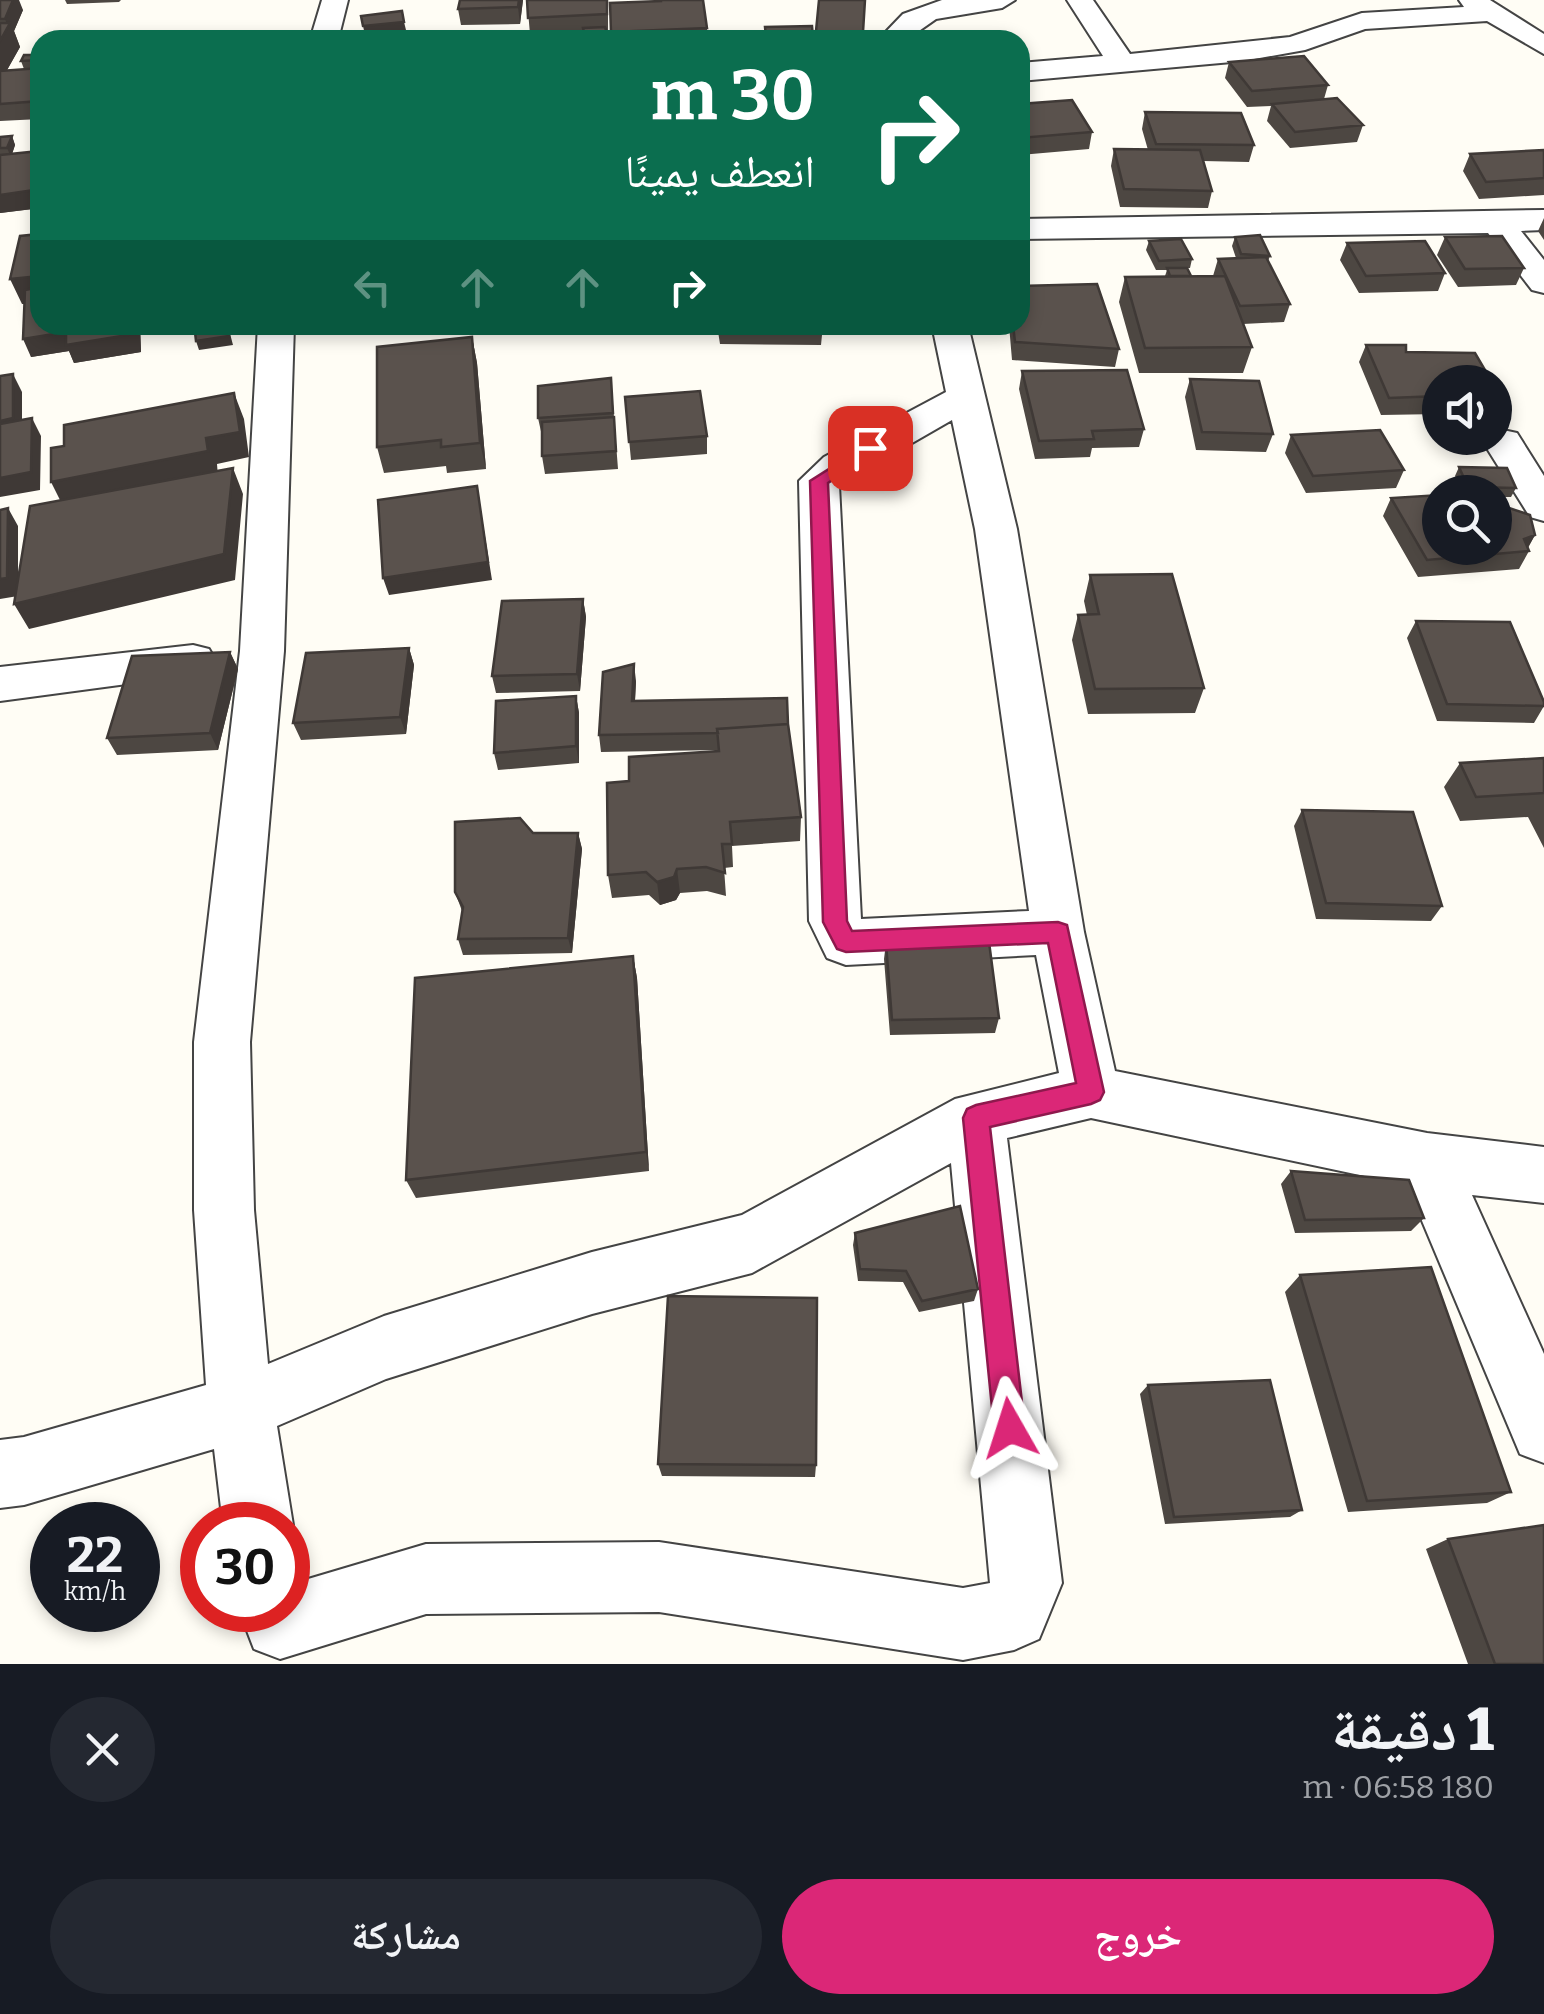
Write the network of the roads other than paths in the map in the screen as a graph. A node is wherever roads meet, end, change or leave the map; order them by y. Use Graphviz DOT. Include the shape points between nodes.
graph roads {
  1 [pos="335,0"];
  2 [pos="1002,0"];
  3 [pos="1080,0"];
  4 [pos="1482,6"];
  5 [pos="327,30"];
  6 [pos="898,30"];
  7 [pos="1544,46"];
  8 [pos="1121,62"];
  9 [pos="1030,71"];
  10 [pos="1544,220"];
  11 [pos="1498,222"];
  12 [pos="1030,230"];
  13 [pos="1544,283"];
  14 [pos="276,335"];
  15 [pos="952,335"];
  16 [pos="967,396"];
  17 [pos="1511,455"];
  18 [pos="1544,508"];
  19 [pos="262,651"];
  20 [pos="0,684"];
  21 [pos="1058,932"];
  22 [pos="1091,1092"];
  23 [pos="976,1118"];
  24 [pos="1427,1161"];
  25 [pos="1544,1174"];
  26 [pos="241,1408"];
  27 [pos="1544,1430"];
  28 [pos="0,1474"];
  29 [pos="255,1502"];
  30 [pos="310,1621"];
  1 -- 5 [label="street"];
  2 -- 6 [label="street" via="927,13"];
  3 -- 8 [label="street"];
  4 -- 7 [label="street"];
  4 -- 8 [label="street" via="1362,21 1243,53"];
  8 -- 9 [label="street"];
  10 -- 11 [label="street"];
  11 -- 12 [label="street"];
  11 -- 13 [label="street"];
  14 -- 19 [label="street"];
  15 -- 16 [label="street"];
  16 -- 21 [label="street" via="996,528"];
  16 -- 21 [label="street" via="819,481 835,922 846,942"];
  17 -- 18 [label="street"];
  19 -- 20 [label="street"];
  19 -- 26 [label="street" via="222,1042 224,1210"];
  21 -- 22 [label="street"];
  22 -- 23 [label="street"];
  22 -- 24 [label="street"];
  23 -- 26 [label="street" via="752,1243 592,1282 384,1348"];
  23 -- 30 [label="street" via="1026,1583 1014,1614 964,1624 659,1577 445,1578"];
  24 -- 25 [label="street"];
  24 -- 27 [label="street"];
  26 -- 28 [label="street"];
  26 -- 29 [label="street"];
}
